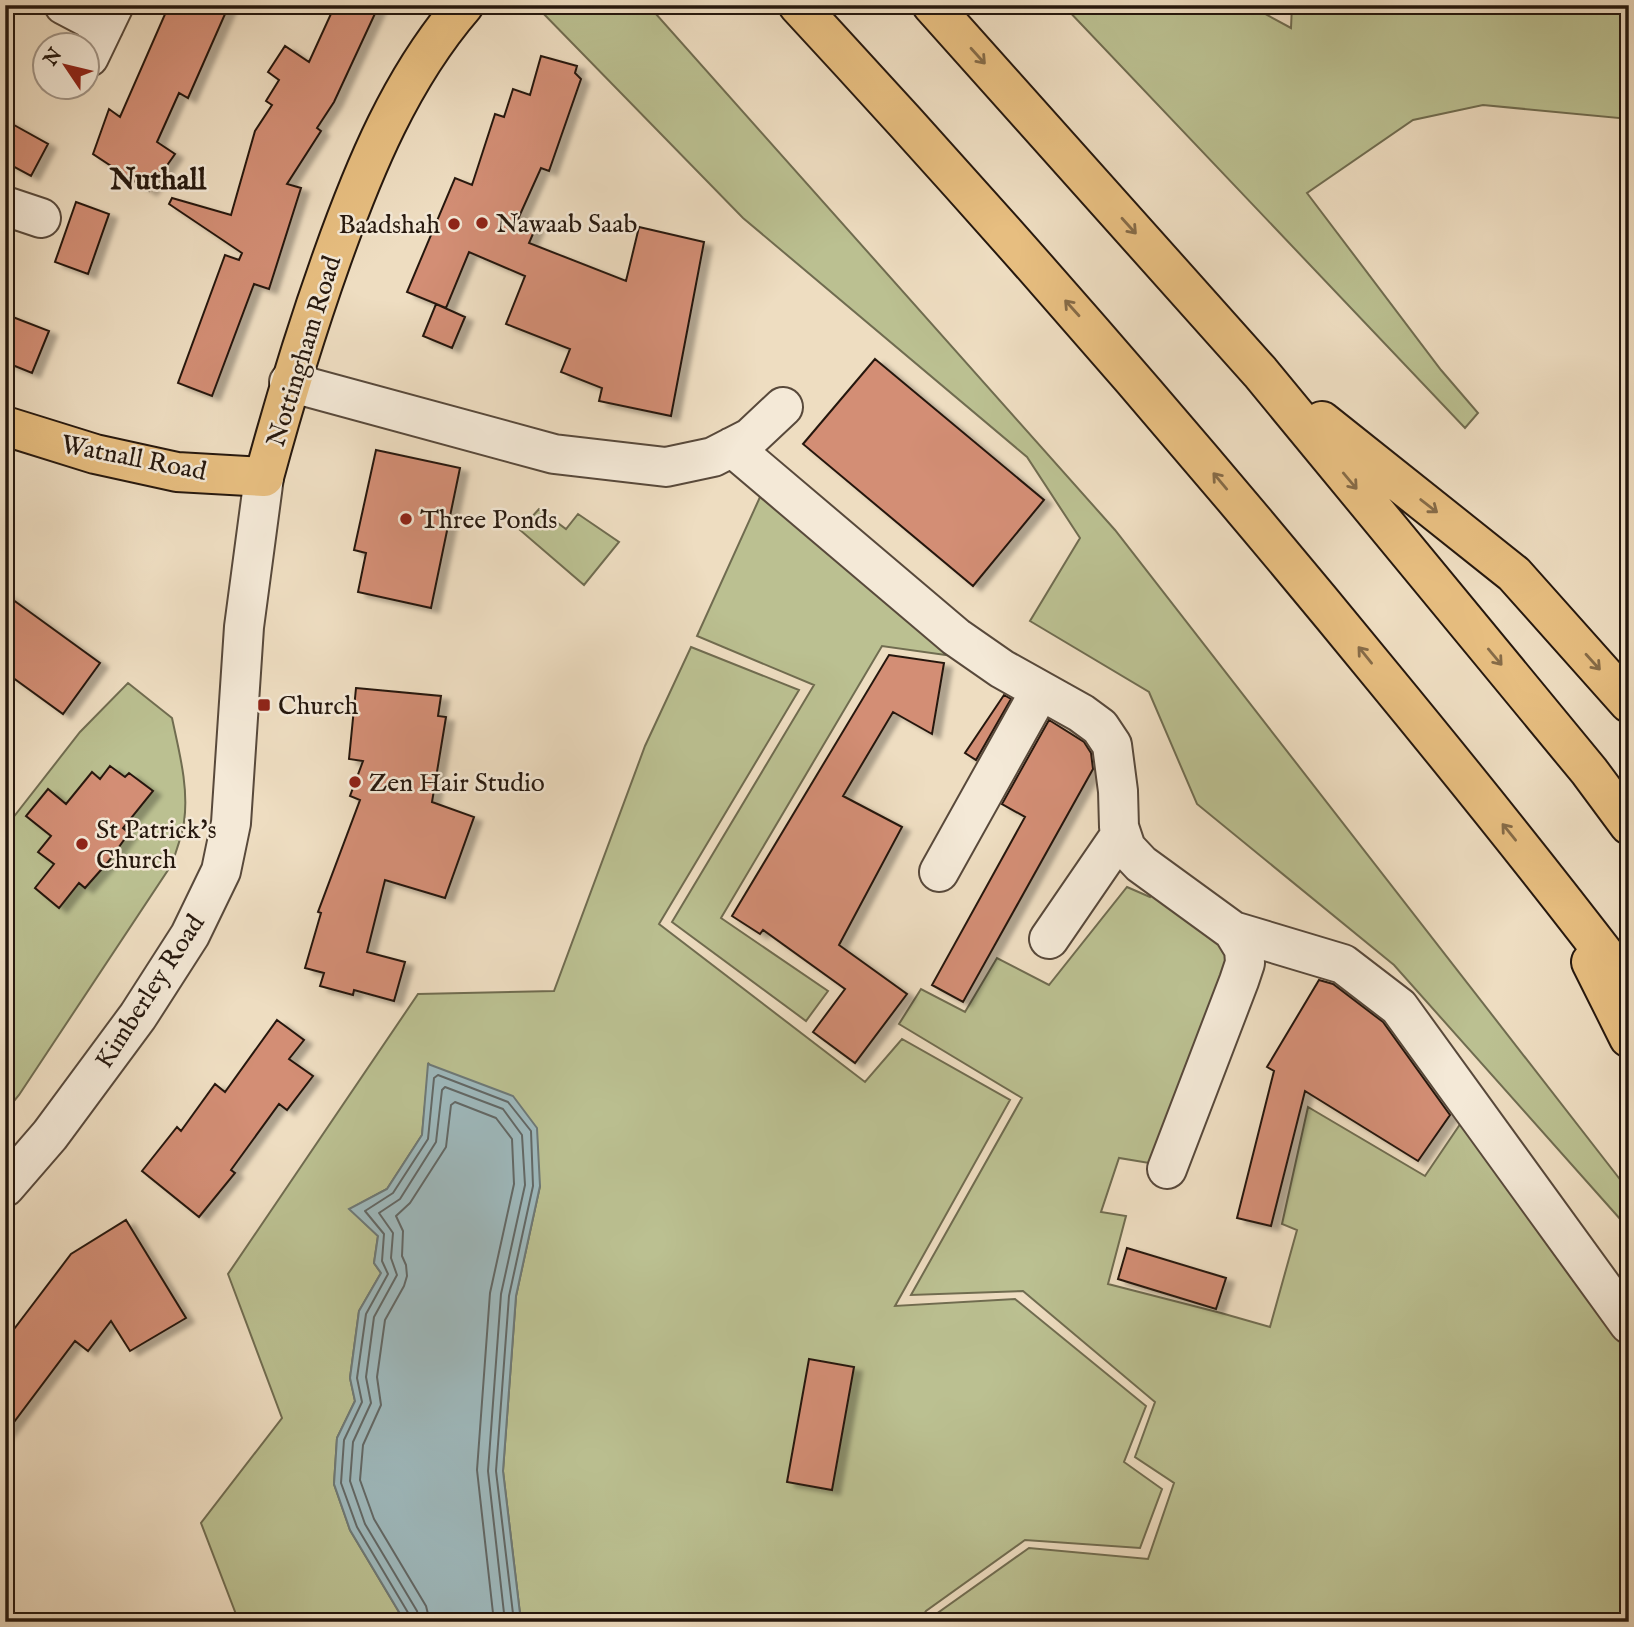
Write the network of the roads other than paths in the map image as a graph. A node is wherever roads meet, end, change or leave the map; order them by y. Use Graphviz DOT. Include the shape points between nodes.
graph roads {
  1 [pos="64,5"];
  2 [pos="464,5"];
  3 [pos="798,5"];
  4 [pos="932,5"];
  5 [pos="103,30"];
  6 [pos="5,206"];
  7 [pos="41,218"];
  8 [pos="1260,372"];
  9 [pos="289,382"];
  10 [pos="783,407"];
  11 [pos="5,426"];
  12 [pos="732,447"];
  13 [pos="264,477"];
  14 [pos="1040,691"];
  15 [pos="1629,703"];
  16 [pos="1629,825"];
  17 [pos="1121,834"];
  18 [pos="939,872"];
  19 [pos="1552,885"];
  20 [pos="1233,931"];
  21 [pos="1049,939"];
  22 [pos="1629,986"];
  23 [pos="1629,1038"];
  24 [pos="1167,1169"];
  25 [pos="5,1187"];
  26 [pos="1629,1324"];
  1 -- 5 [label="street"];
  2 -- 9 [label="main road, Nottingham Road" via="436,40 382,132 344,223"];
  19 -- 3 [label="main road, one-way" via="1111,352"];
  4 -- 8 [label="main road, one-way"];
  6 -- 7 [label="street"];
  8 -- 15 [label="main road, one-way" via="1514,574"];
  8 -- 16 [label="main road, one-way"];
  9 -- 12 [label="street" via="554,454 666,467 713,457"];
  9 -- 13 [label="main road, Nottingham Road"];
  10 -- 12 [label="street" via="750,438"];
  11 -- 13 [label="main road, Watnall Road" via="95,454 177,472"];
  12 -- 14 [label="street" via="956,637"];
  13 -- 25 [label="street, Kimberley Road" via="244,627 231,823 221,871 190,935 138,1016 50,1135"];
  14 -- 17 [label="street" via="1100,727 1112,745"];
  14 -- 18 [label="street"];
  17 -- 20 [label="street" via="1126,849 1141,864"];
  17 -- 21 [label="street"];
  19 -- 22 [label="main road"];
  19 -- 23 [label="main road"];
  20 -- 24 [label="street" via="1244,949 1245,963"];
  20 -- 26 [label="street" via="1343,964 1399,1007"];
}
